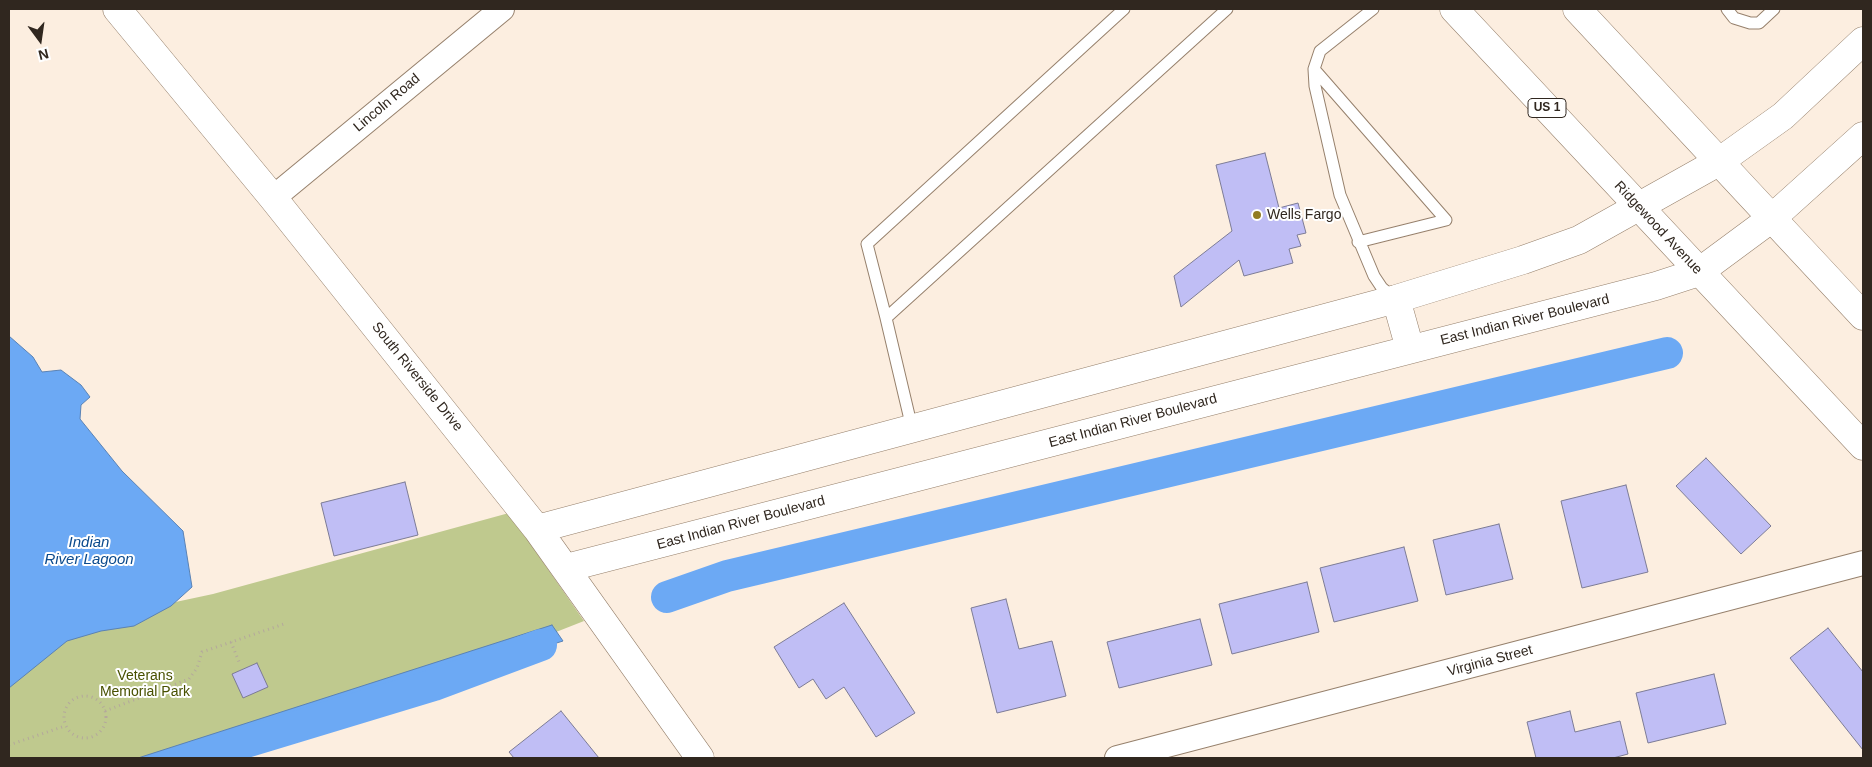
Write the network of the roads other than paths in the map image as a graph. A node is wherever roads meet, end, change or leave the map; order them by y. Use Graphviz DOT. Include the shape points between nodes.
graph roads {
  1 [pos="117,9"];
  2 [pos="502,9"];
  3 [pos="1124,9"];
  4 [pos="1226,9"];
  5 [pos="1373,9"];
  6 [pos="1454,9"];
  7 [pos="1726,9"];
  8 [pos="1774,9"];
  9 [pos="1580,10"];
  10 [pos="1863,41"];
  11 [pos="1314,69"];
  12 [pos="1863,136"];
  13 [pos="1720,161"];
  14 [pos="273,198"];
  15 [pos="1640,208"];
  16 [pos="1772,218"];
  17 [pos="1358,242"];
  18 [pos="1699,272"];
  19 [pos="1396,299"];
  20 [pos="1863,316"];
  21 [pos="886,318"];
  22 [pos="1410,350"];
  23 [pos="912,428"];
  24 [pos="1863,446"];
  25 [pos="537,529"];
  26 [pos="1863,563"];
  27 [pos="566,568"];
  28 [pos="700,758"];
  29 [pos="1117,758"];
  1 -- 14 [label="street, South Riverside Drive"];
  2 -- 14 [label="street, Lincoln Road"];
  3 -- 21 [label="lane" via="867,244"];
  4 -- 21 [label="lane"];
  5 -- 11 [label="lane" via="1320,51"];
  6 -- 15 [label="street, Ridgewood Avenue / US 1"];
  7 -- 8 [label="lane" via="1734,18 1750,23 1759,23"];
  9 -- 13 [label="street"];
  10 -- 13 [label="street" via="1784,116"];
  11 -- 17 [label="lane" via="1340,195"];
  11 -- 17 [label="lane" via="1446,220"];
  12 -- 16 [label="street, East Indian River Boulevard"];
  13 -- 15 [label="street"];
  13 -- 16 [label="street"];
  14 -- 25 [label="street, South Riverside Drive"];
  15 -- 18 [label="street, Ridgewood Avenue / US 1"];
  15 -- 19 [label="street" via="1569,243"];
  16 -- 18 [label="street, East Indian River Boulevard"];
  16 -- 20 [label="street"];
  17 -- 19 [label="lane" via="1374,276 1382,288"];
  18 -- 22 [label="street, East Indian River Boulevard"];
  18 -- 24 [label="street, Ridgewood Avenue / US 1"];
  19 -- 22 [label="street"];
  19 -- 23 [label="street"];
  21 -- 23 [label="lane"];
  22 -- 27 [label="street, East Indian River Boulevard"];
  23 -- 25 [label="street"];
  25 -- 27 [label="street, South Riverside Drive"];
  26 -- 29 [label="street, Virginia Street"];
  27 -- 28 [label="street, South Riverside Drive"];
}
